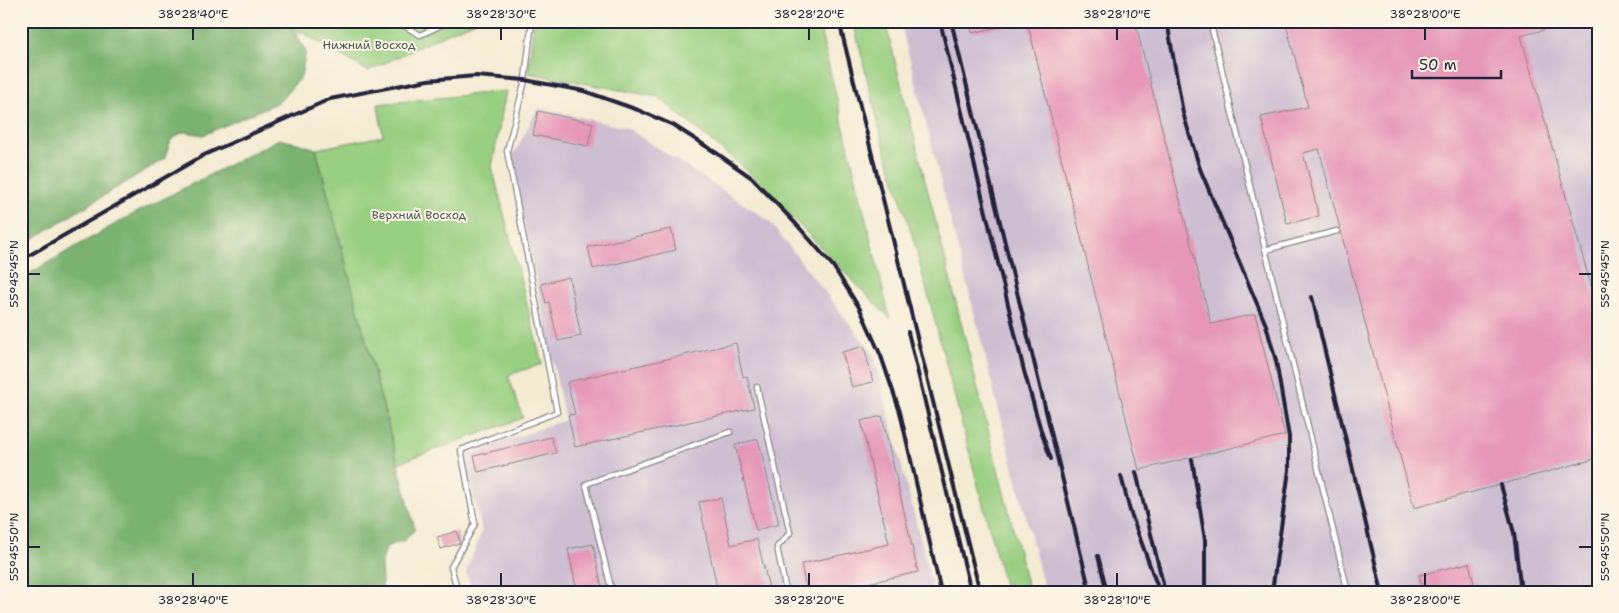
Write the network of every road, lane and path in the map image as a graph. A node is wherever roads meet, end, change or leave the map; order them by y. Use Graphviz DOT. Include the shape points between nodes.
graph roads {
  1 [pos="396,21"];
  2 [pos="450,21"];
  3 [pos="532,21"];
  4 [pos="1210,21"];
  5 [pos="1337,231"];
  6 [pos="1265,250"];
  7 [pos="757,388"];
  8 [pos="730,432"];
  9 [pos="458,592"];
  10 [pos="612,592"];
  11 [pos="786,592"];
  12 [pos="1348,592"];
  1 -- 2 [label="lane" via="420,35"];
  3 -- 9 [label="lane" via="525,80 507,151 557,412 461,450 475,524 451,567"];
  4 -- 6 [label="lane"];
  5 -- 6 [label="lane"];
  6 -- 12 [label="lane"];
  7 -- 11 [label="lane" via="790,533 778,547"];
  8 -- 10 [label="lane" via="586,484"];
}
